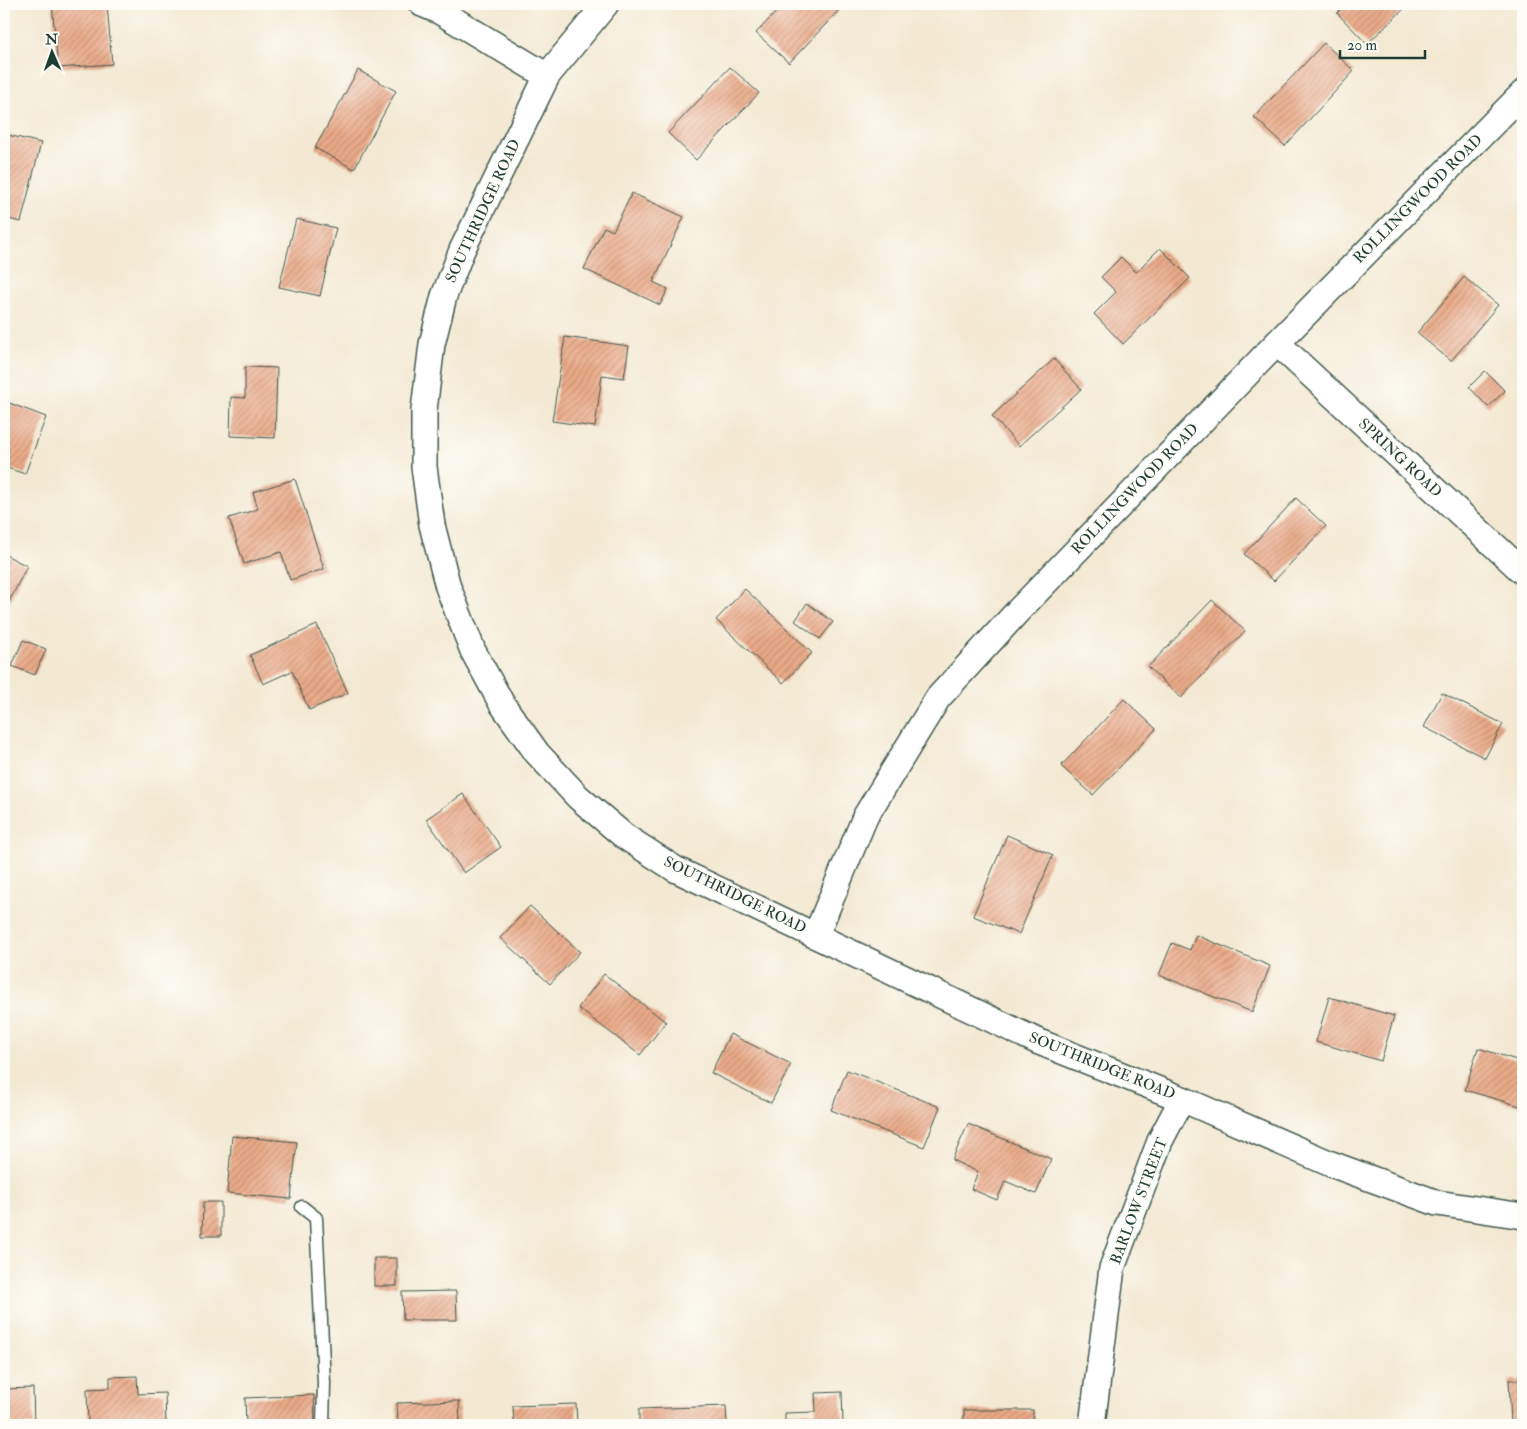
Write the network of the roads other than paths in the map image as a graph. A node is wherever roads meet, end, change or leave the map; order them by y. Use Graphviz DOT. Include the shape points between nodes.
graph roads {
  1 [pos="422,4"];
  2 [pos="606,4"];
  3 [pos="547,76"];
  4 [pos="1523,92"];
  5 [pos="1277,343"];
  6 [pos="1523,572"];
  7 [pos="816,935"];
  8 [pos="1182,1099"];
  9 [pos="302,1207"];
  10 [pos="1523,1216"];
  11 [pos="323,1425"];
  12 [pos="1092,1425"];
  1 -- 3 [label="street" via="440,11"];
  2 -- 3 [label="street, SOUTHRIDGE ROAD"];
  3 -- 7 [label="street, SOUTHRIDGE ROAD" via="462,250 444,296 432,344 424,410 424,467 432,525 448,587 473,651 502,704 537,753 578,797 624,836 675,869"];
  4 -- 5 [label="street, ROLLINGWOOD ROAD"];
  5 -- 6 [label="street, SPRING ROAD"];
  5 -- 7 [label="street, ROLLINGWOOD ROAD" via="938,698 866,816"];
  7 -- 8 [label="street, SOUTHRIDGE ROAD" via="1039,1042"];
  8 -- 10 [label="street, SOUTHRIDGE ROAD" via="1330,1164 1437,1203"];
  8 -- 12 [label="street, BARLOW STREET" via="1160,1141 1112,1268"];
  9 -- 11 [label="lane" via="316,1218"];
}
